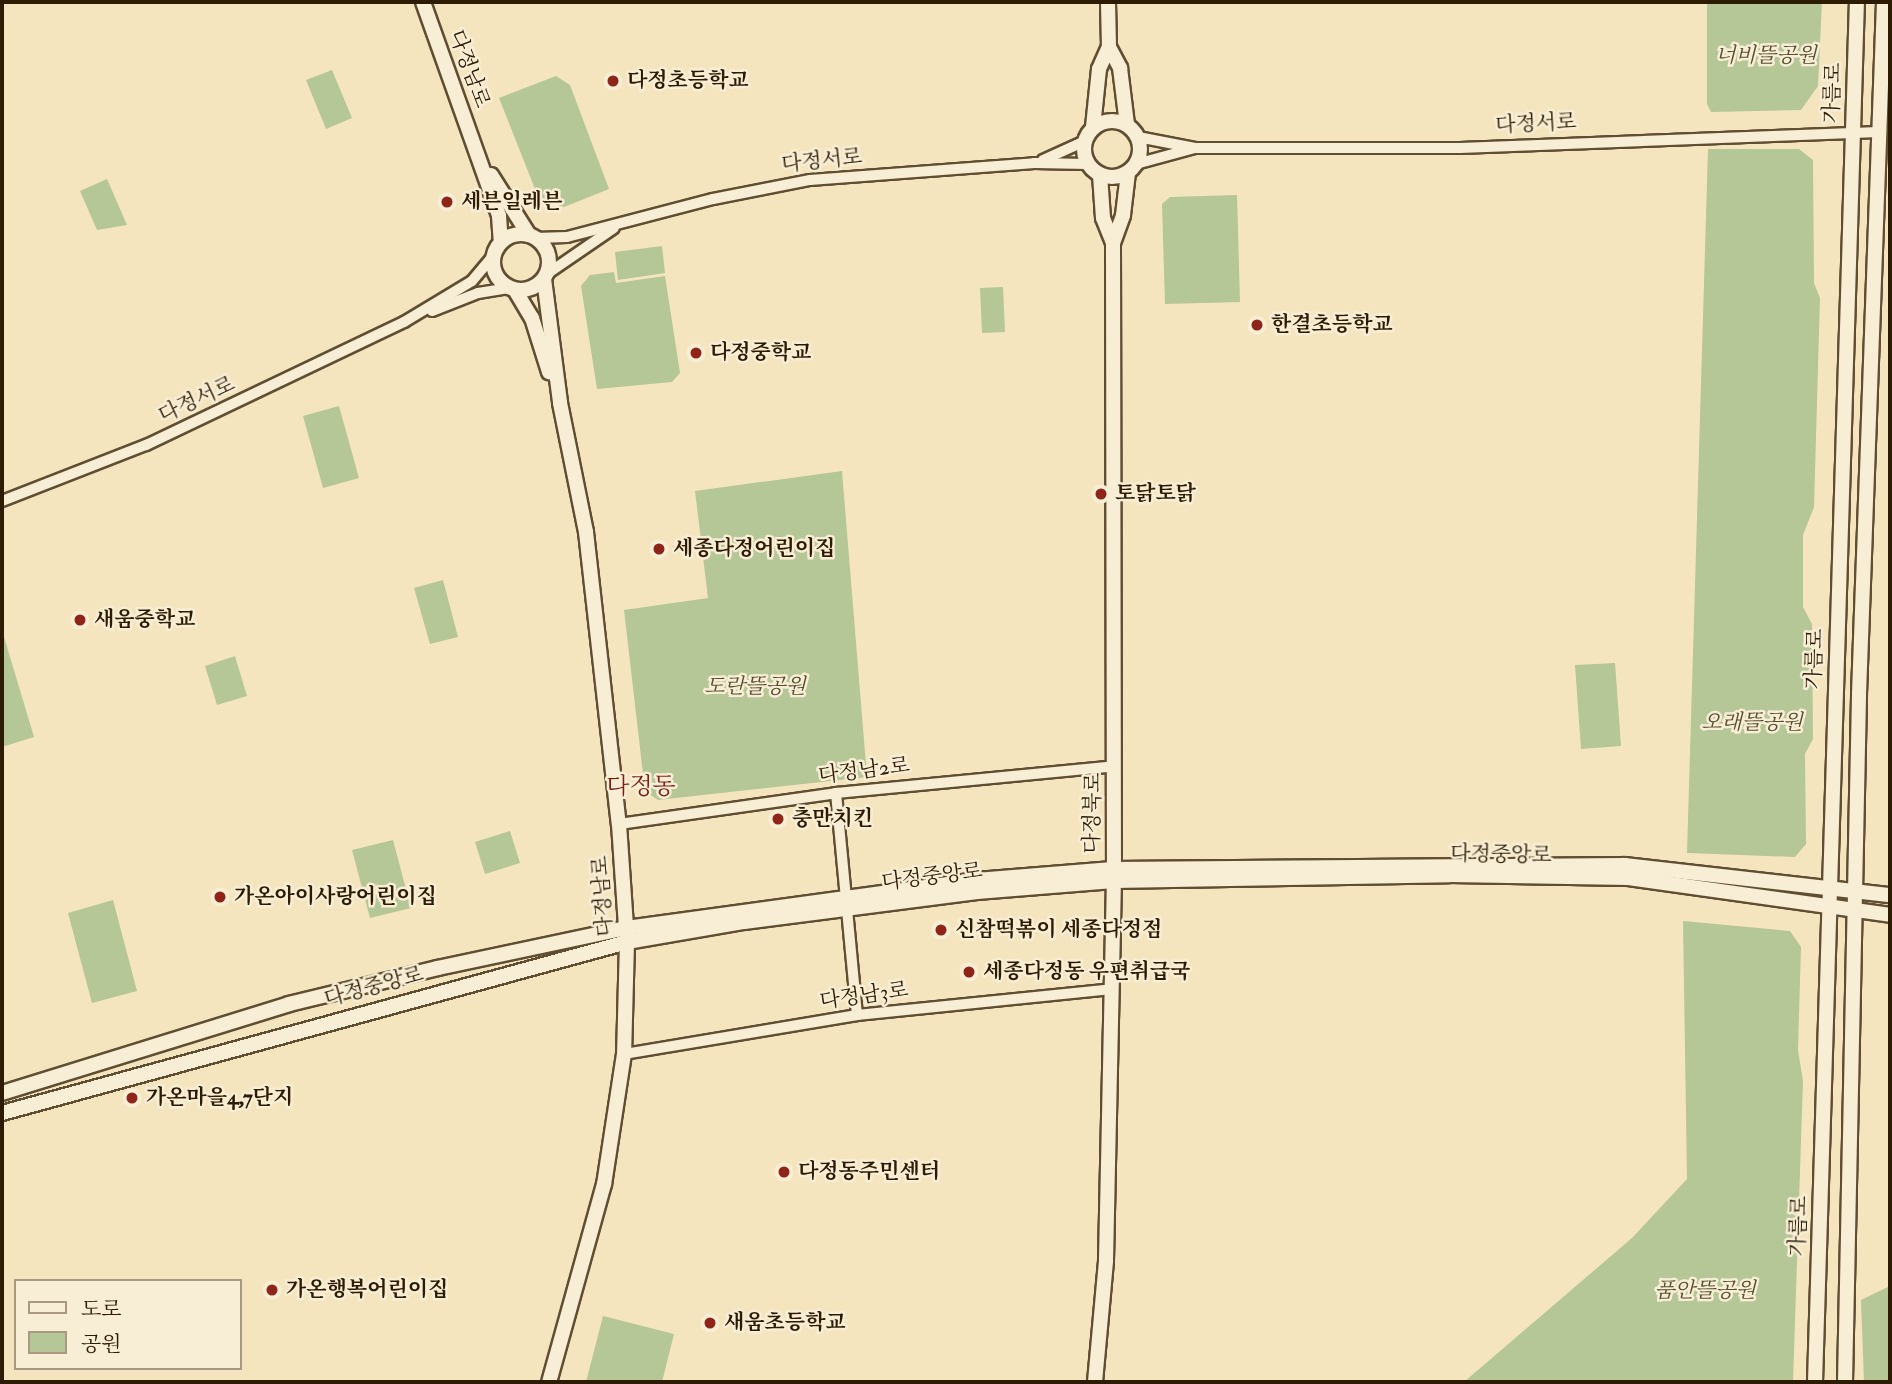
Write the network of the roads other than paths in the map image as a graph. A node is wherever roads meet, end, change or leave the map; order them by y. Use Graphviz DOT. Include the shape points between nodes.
graph roads {
  1 [pos="422,2"];
  2 [pos="1108,2"];
  3 [pos="1857,2"];
  4 [pos="1884,2"];
  5 [pos="1109,47"];
  6 [pos="1127,124"];
  7 [pos="1093,127"];
  8 [pos="1853,132"];
  9 [pos="1885,132"];
  10 [pos="1138,137"];
  11 [pos="1085,141"];
  12 [pos="1195,148"];
  13 [pos="475,151"];
  14 [pos="1034,163"];
  15 [pos="1088,164"];
  16 [pos="1132,169"];
  17 [pos="1100,175"];
  18 [pos="619,225"];
  19 [pos="532,237"];
  20 [pos="501,242"];
  21 [pos="1113,243"];
  22 [pos="493,256"];
  23 [pos="545,276"];
  24 [pos="512,289"];
  25 [pos="404,322"];
  26 [pos="560,403"];
  27 [pos="2,500"];
  28 [pos="1115,766"];
  29 [pos="836,793"];
  30 [pos="619,824"];
  31 [pos="1114,875"];
  32 [pos="1831,885"];
  33 [pos="1854,888"];
  34 [pos="1890,895"];
  35 [pos="847,901"];
  36 [pos="1830,908"];
  37 [pos="1853,910"];
  38 [pos="1890,915"];
  39 [pos="627,935"];
  40 [pos="1112,989"];
  41 [pos="857,1015"];
  42 [pos="624,1054"];
  43 [pos="2,1093"];
  44 [pos="2,1113"];
  45 [pos="549,1382"];
  46 [pos="1095,1382"];
  47 [pos="1815,1382"];
  48 [pos="1844,1382"];
  1 -- 13 [label="street, 다정남로"];
  2 -- 5 [label="street"];
  3 -- 8 [label="street, 가름로"];
  4 -- 9 [label="street"];
  5 -- 6 [label="street" via="1120,68"];
  5 -- 7 [label="street" via="1099,69"];
  6 -- 7 [label="street" via="1110,120"];
  6 -- 10 [label="street"];
  7 -- 11 [label="street"];
  8 -- 9 [label="street, 다정서로"];
  8 -- 12 [label="street, 다정서로" via="1460,148"];
  8 -- 32 [label="street, 가름로"];
  9 -- 33 [label="street"];
  10 -- 12 [label="street"];
  10 -- 16 [label="street"];
  11 -- 14 [label="street"];
  11 -- 15 [label="street"];
  12 -- 16 [label="street"];
  13 -- 19 [label="street"];
  13 -- 20 [label="street" via="499,216"];
  14 -- 15 [label="street"];
  14 -- 18 [label="street, 다정서로" via="778,185"];
  15 -- 17 [label="street"];
  16 -- 17 [label="street"];
  16 -- 21 [label="street"];
  17 -- 21 [label="street" via="1103,218"];
  18 -- 19 [label="street, 다정서로" via="567,237"];
  18 -- 23 [label="street"];
  19 -- 20 [label="street" via="519,234"];
  19 -- 23 [label="street" via="548,254"];
  20 -- 22 [label="street"];
  21 -- 28 [label="street, 다정북로"];
  22 -- 24 [label="street" via="499,280"];
  22 -- 25 [label="street" via="472,281"];
  23 -- 24 [label="street" via="536,286"];
  23 -- 26 [label="street"];
  24 -- 25 [label="street" via="478,293"];
  24 -- 26 [label="street" via="531,318"];
  25 -- 27 [label="street, 다정서로" via="146,445"];
  26 -- 30 [label="street, 다정남로" via="586,532"];
  28 -- 29 [label="street, 다정남2로"];
  28 -- 31 [label="street, 다정북로"];
  29 -- 30 [label="street, 다정남2로"];
  29 -- 35 [label="street"];
  30 -- 39 [label="street, 다정남로"];
  31 -- 32 [label="street, 다정중앙로" via="1625,865"];
  31 -- 35 [label="street, 다정중앙로"];
  31 -- 36 [label="street, 다정중앙로" via="1628,878"];
  31 -- 40 [label="street, 다정북로"];
  32 -- 33 [label="street, 다정중앙로"];
  32 -- 36 [label="street, 가름로"];
  33 -- 34 [label="street, 다정중앙로"];
  33 -- 37 [label="street"];
  35 -- 39 [label="street, 다정중앙로"];
  35 -- 41 [label="street"];
  36 -- 37 [label="street, 다정중앙로"];
  36 -- 47 [label="street, 가름로"];
  37 -- 38 [label="street, 다정중앙로"];
  37 -- 48 [label="street"];
  39 -- 42 [label="street, 다정남로"];
  39 -- 43 [label="street, 다정중앙로" via="289,1004"];
  39 -- 44 [label="street, 다정중앙로"];
  40 -- 41 [label="street, 다정남3로"];
  40 -- 46 [label="street, 다정북로" via="1106,1260"];
  41 -- 42 [label="street, 다정남3로"];
  42 -- 45 [label="street, 다정남로" via="604,1184"];
}
